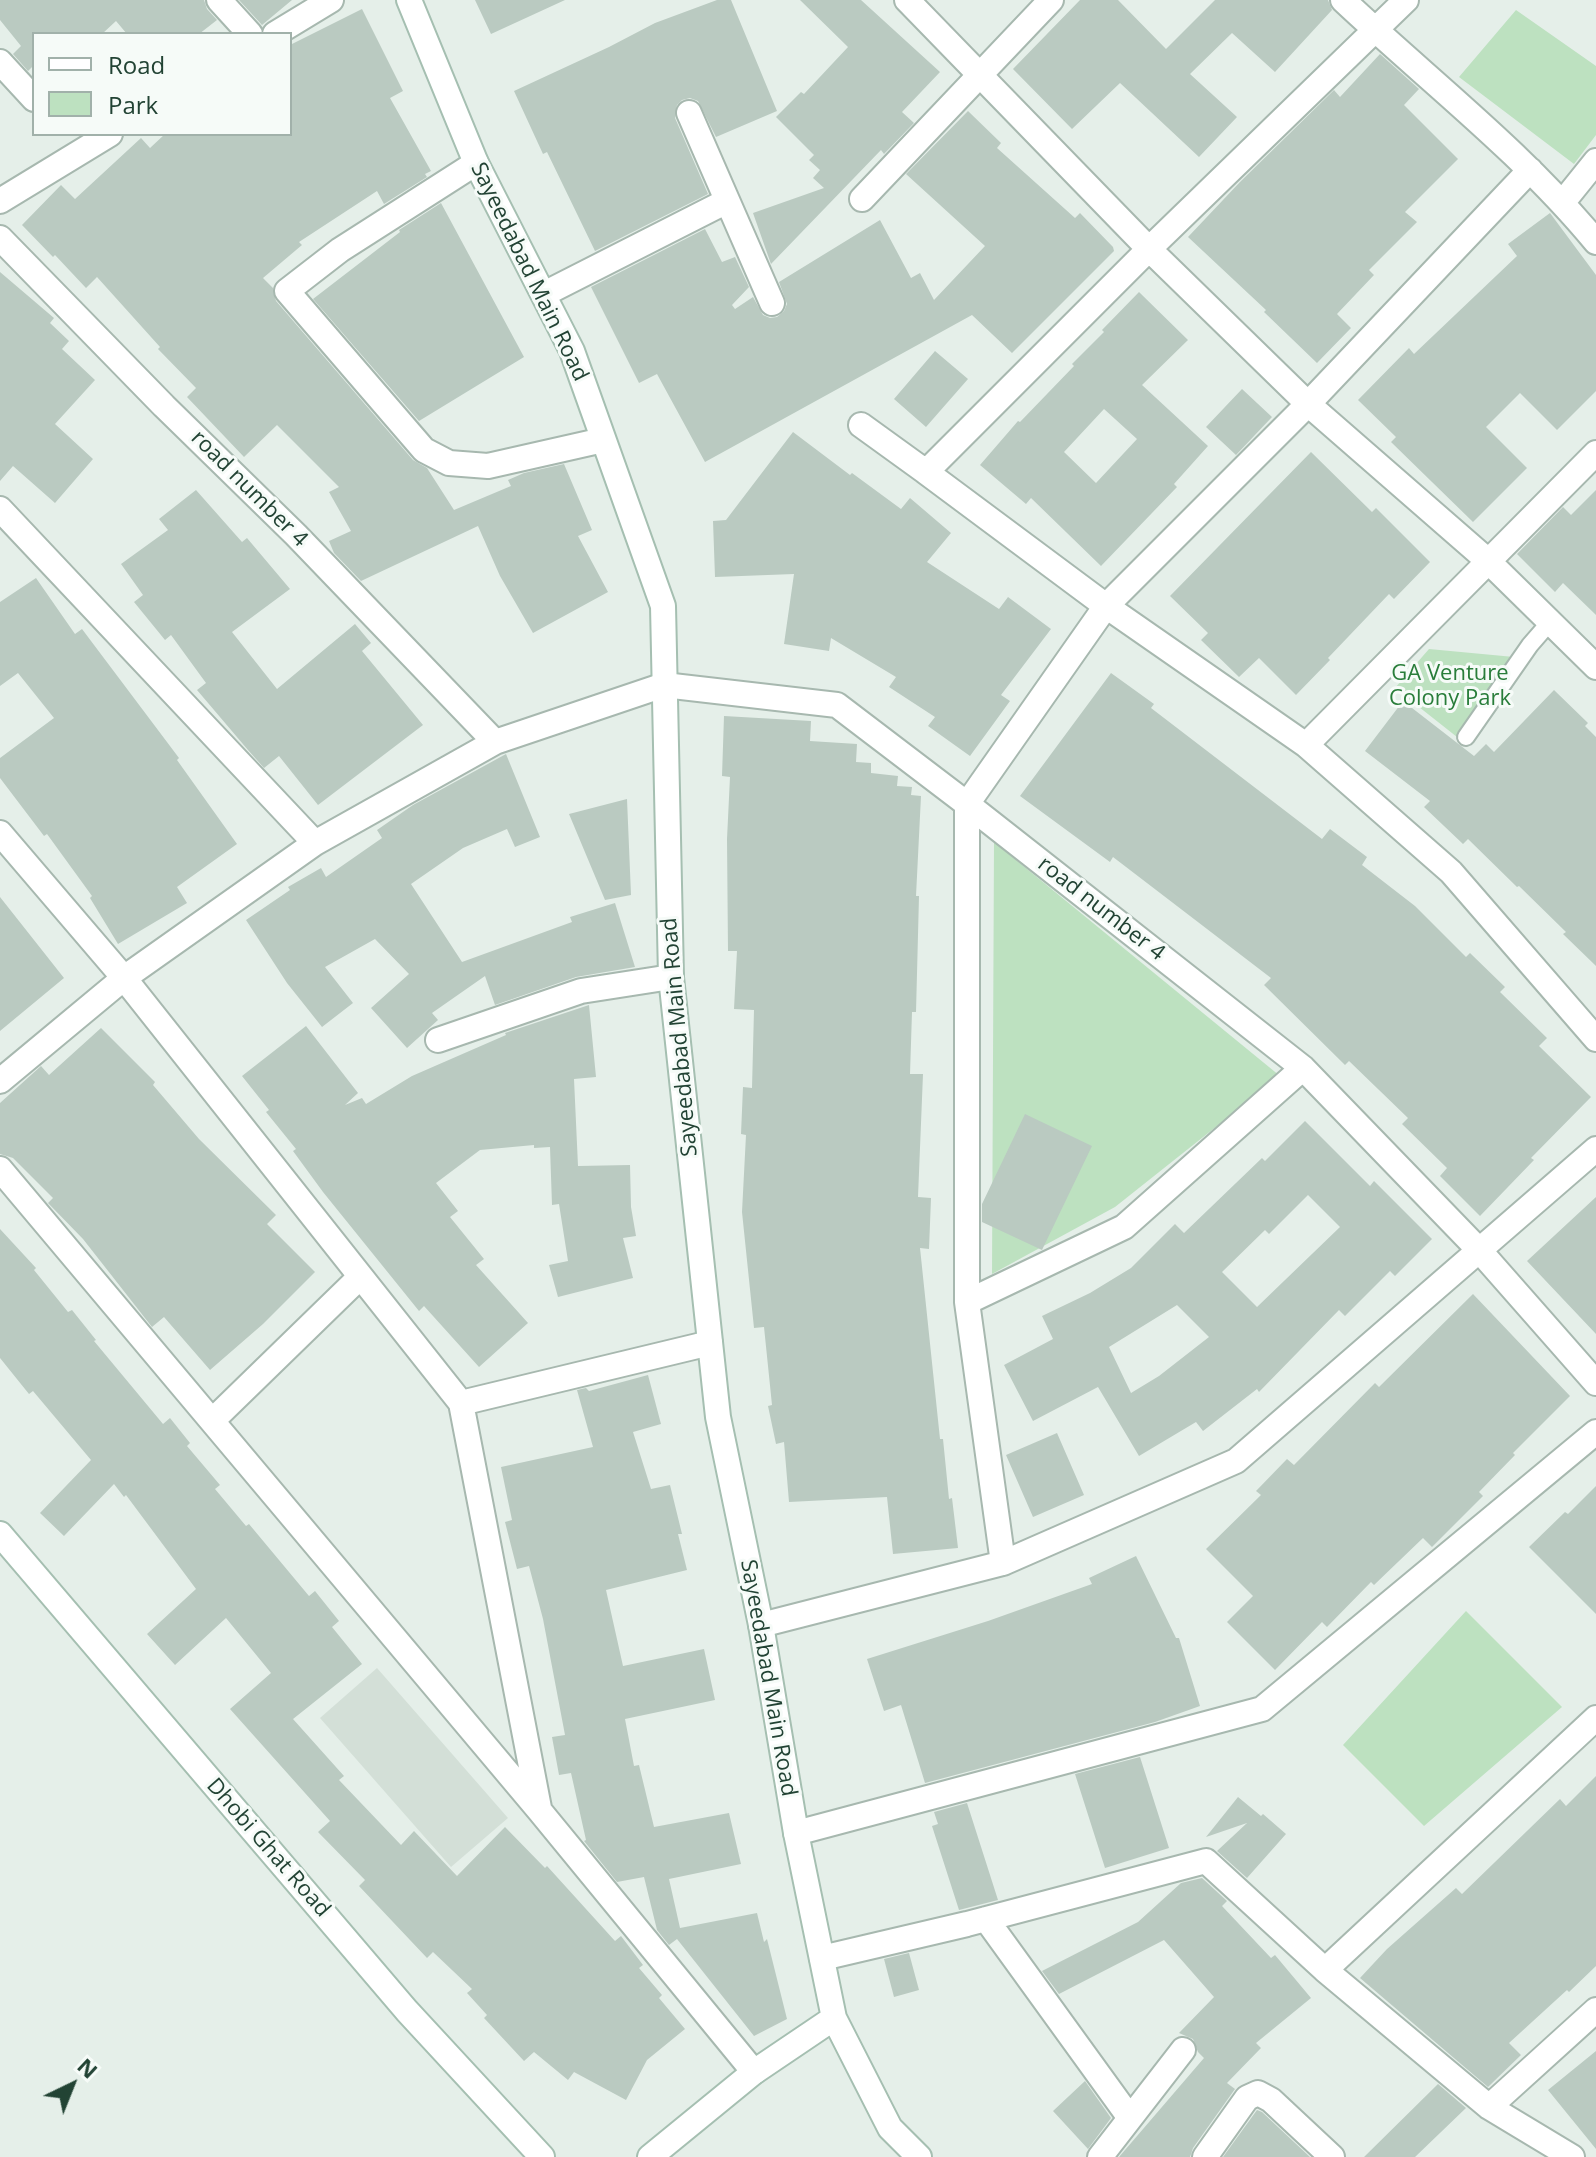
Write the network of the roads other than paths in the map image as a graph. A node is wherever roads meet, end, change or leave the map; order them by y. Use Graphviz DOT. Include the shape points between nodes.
graph roads {
  1 [pos="219,0"];
  2 [pos="331,0"];
  3 [pos="409,0"];
  4 [pos="907,0"];
  5 [pos="1051,0"];
  6 [pos="1343,0"];
  7 [pos="1406,0"];
  8 [pos="1374,29"];
  9 [pos="248,32"];
  10 [pos="278,32"];
  11 [pos="0,62"];
  12 [pos="981,74"];
  13 [pos="32,97"];
  14 [pos="689,113"];
  15 [pos="102,136"];
  16 [pos="73,143"];
  17 [pos="1596,161"];
  18 [pos="476,163"];
  19 [pos="1530,170"];
  20 [pos="862,199"];
  21 [pos="0,201"];
  22 [pos="727,201"];
  23 [pos="1563,202"];
  24 [pos="0,238"];
  25 [pos="1596,242"];
  26 [pos="1149,249"];
  27 [pos="544,294"];
  28 [pos="772,303"];
  29 [pos="1308,404"];
  30 [pos="861,425"];
  31 [pos="603,440"];
  32 [pos="1596,453"];
  33 [pos="926,472"];
  34 [pos="0,509"];
  35 [pos="1487,560"];
  36 [pos="1106,606"];
  37 [pos="1550,622"];
  38 [pos="1596,667"];
  39 [pos="664,685"];
  40 [pos="1466,737"];
  41 [pos="495,742"];
  42 [pos="1306,745"];
  43 [pos="967,804"];
  44 [pos="0,833"];
  45 [pos="315,843"];
  46 [pos="671,977"];
  47 [pos="124,978"];
  48 [pos="1596,1039"];
  49 [pos="438,1040"];
  50 [pos="1303,1068"];
  51 [pos="0,1081"];
  52 [pos="1596,1149"];
  53 [pos="0,1169"];
  54 [pos="1479,1250"];
  55 [pos="360,1277"];
  56 [pos="967,1302"];
  57 [pos="710,1343"];
  58 [pos="1596,1383"];
  59 [pos="461,1403"];
  60 [pos="212,1421"];
  61 [pos="1596,1432"];
  62 [pos="0,1534"];
  63 [pos="1003,1563"];
  64 [pos="761,1625"];
  65 [pos="1596,1718"];
  66 [pos="539,1810"];
  67 [pos="796,1833"];
  68 [pos="986,1919"];
  69 [pos="822,1958"];
  70 [pos="1325,1970"];
  71 [pos="1596,2010"];
  72 [pos="834,2018"];
  73 [pos="1183,2050"];
  74 [pos="754,2072"];
  75 [pos="1489,2107"];
  76 [pos="1130,2118"];
  77 [pos="542,2157"];
  78 [pos="650,2157"];
  79 [pos="919,2157"];
  80 [pos="1100,2157"];
  81 [pos="1205,2157"];
  82 [pos="1332,2157"];
  83 [pos="1572,2157"];
  1 -- 9 [label="street"];
  2 -- 10 [label="street"];
  3 -- 18 [label="street, Sayeedabad Main Road"];
  4 -- 12 [label="street"];
  5 -- 12 [label="street"];
  6 -- 8 [label="street"];
  7 -- 8 [label="street"];
  8 -- 19 [label="street"];
  8 -- 26 [label="street"];
  11 -- 13 [label="street"];
  12 -- 20 [label="street"];
  12 -- 26 [label="street"];
  14 -- 22 [label="street"];
  15 -- 16 [label="street"];
  16 -- 21 [label="street"];
  17 -- 23 [label="street"];
  18 -- 27 [label="street, Sayeedabad Main Road"];
  18 -- 31 [label="street" via="340,250 287,291 424,450 449,463 488,466"];
  19 -- 23 [label="street"];
  19 -- 29 [label="street"];
  22 -- 27 [label="street"];
  22 -- 28 [label="street"];
  23 -- 25 [label="street"];
  24 -- 41 [label="street, road number 4"];
  26 -- 29 [label="street"];
  26 -- 33 [label="street"];
  27 -- 31 [label="street, Sayeedabad Main Road" via="572,351"];
  29 -- 35 [label="street"];
  29 -- 36 [label="street"];
  30 -- 33 [label="street"];
  31 -- 39 [label="street, Sayeedabad Main Road" via="663,606"];
  32 -- 35 [label="street"];
  33 -- 36 [label="street"];
  34 -- 45 [label="street"];
  35 -- 37 [label="street"];
  35 -- 42 [label="street"];
  36 -- 42 [label="street"];
  36 -- 43 [label="street"];
  37 -- 38 [label="street"];
  37 -- 40 [label="lane"];
  39 -- 41 [label="street, road number 4"];
  39 -- 43 [label="street, road number 4" via="837,705"];
  39 -- 46 [label="street, Sayeedabad Main Road"];
  41 -- 45 [label="street, road number 4"];
  42 -- 48 [label="street" via="1451,872"];
  43 -- 50 [label="street, road number 4"];
  43 -- 56 [label="street"];
  44 -- 47 [label="street"];
  45 -- 47 [label="street, road number 4"];
  46 -- 49 [label="street" via="581,991"];
  46 -- 57 [label="street, Sayeedabad Main Road"];
  47 -- 51 [label="street, road number 4"];
  47 -- 55 [label="street"];
  50 -- 54 [label="street, road number 4"];
  50 -- 56 [label="street" via="1124,1227"];
  52 -- 54 [label="street"];
  53 -- 60 [label="street"];
  54 -- 58 [label="street, road number 4"];
  54 -- 63 [label="street" via="1236,1461"];
  55 -- 59 [label="street"];
  55 -- 60 [label="street"];
  56 -- 63 [label="street"];
  57 -- 59 [label="street"];
  57 -- 64 [label="street, Sayeedabad Main Road" via="718,1417"];
  59 -- 66 [label="street"];
  60 -- 66 [label="street"];
  61 -- 67 [label="street" via="1262,1709"];
  62 -- 77 [label="street, Dhobi Ghat Road" via="407,2011"];
  63 -- 64 [label="street"];
  64 -- 67 [label="street, Sayeedabad Main Road"];
  65 -- 70 [label="street"];
  66 -- 74 [label="street"];
  67 -- 69 [label="street, Sayeedabad Main Road"];
  68 -- 69 [label="street"];
  68 -- 70 [label="street" via="1206,1861"];
  68 -- 76 [label="street"];
  69 -- 72 [label="street, Sayeedabad Main Road"];
  70 -- 75 [label="street"];
  71 -- 75 [label="street"];
  72 -- 74 [label="street"];
  72 -- 79 [label="street, Sayeedabad Main Road" via="890,2128"];
  73 -- 76 [label="street"];
  74 -- 78 [label="street"];
  75 -- 83 [label="street"];
  76 -- 80 [label="street"];
  81 -- 82 [label="street" via="1247,2098 1258,2093"];
}
